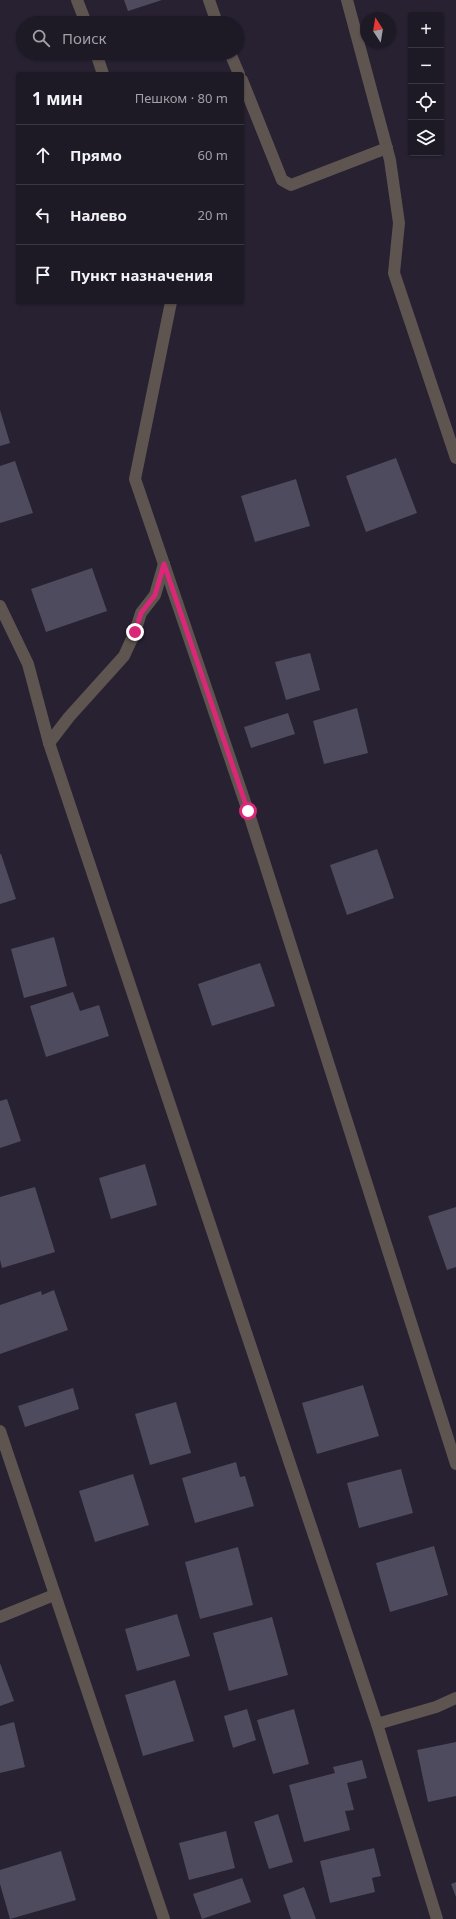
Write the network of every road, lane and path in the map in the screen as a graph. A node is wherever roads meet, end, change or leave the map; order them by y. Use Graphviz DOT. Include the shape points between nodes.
graph roads {
  1 [pos="77,0"];
  2 [pos="208,0"];
  3 [pos="348,0"];
  4 [pos="83,16"];
  5 [pos="214,16"];
  6 [pos="98,60"];
  7 [pos="233,60"];
  8 [pos="102,72"];
  9 [pos="238,72"];
  10 [pos="244,85"];
  11 [pos="387,148"];
  12 [pos="171,304"];
  13 [pos="456,458"];
  14 [pos="164,564"];
  15 [pos="0,606"];
  16 [pos="50,743"];
  17 [pos="0,1431"];
  18 [pos="456,1464"];
  19 [pos="54,1595"];
  20 [pos="0,1617"];
  21 [pos="456,1698"];
  22 [pos="377,1724"];
  23 [pos="164,1919"];
  24 [pos="437,1919"];
  1 -- 4 [label="street"];
  2 -- 5 [label="street"];
  3 -- 11 [label="street"];
  6 -- 8 [label="street"];
  7 -- 9 [label="street"];
  10 -- 11 [label="street" via="282,180 286,184 290,185"];
  11 -- 13 [label="street" via="398,223 394,273"];
  12 -- 14 [label="street" via="135,479"];
  14 -- 16 [label="street" via="155,595 141,613 124,656 69,717"];
  14 -- 18 [label="street" via="248,811"];
  15 -- 16 [label="street" via="28,664"];
  16 -- 22 [label="street"];
  17 -- 19 [label="street"];
  19 -- 20 [label="street"];
  19 -- 23 [label="street"];
  21 -- 22 [label="street" via="436,1707"];
  22 -- 24 [label="street"];
}
